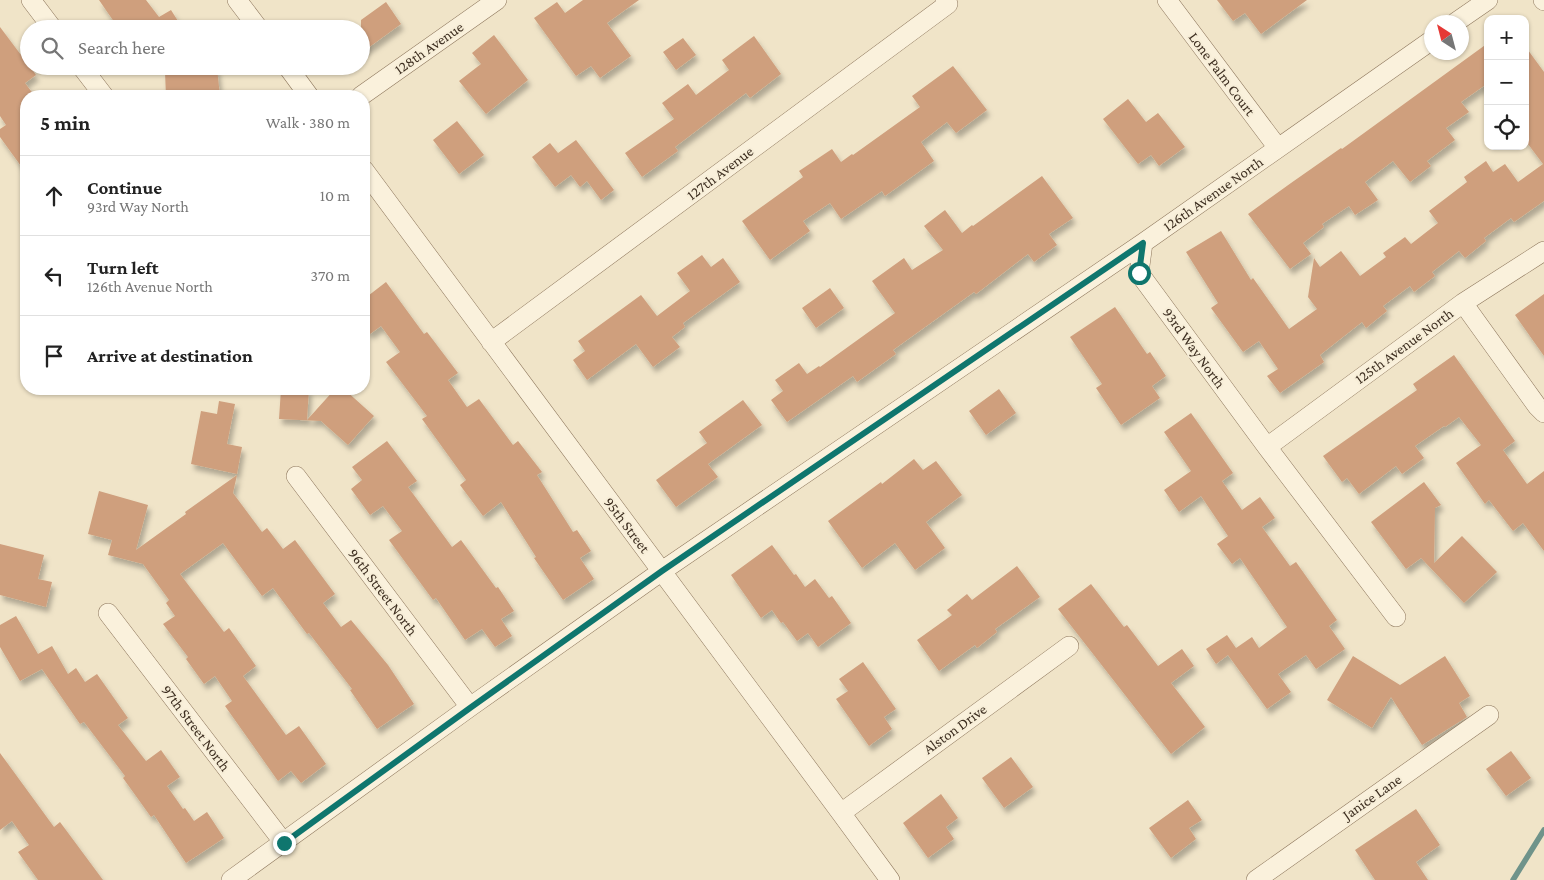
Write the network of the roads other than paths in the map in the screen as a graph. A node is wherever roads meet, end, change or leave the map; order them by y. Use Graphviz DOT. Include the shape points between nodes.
graph roads {
  1 [pos="31,0"];
  2 [pos="237,0"];
  3 [pos="497,0"];
  4 [pos="1167,0"];
  5 [pos="1488,0"];
  6 [pos="947,2"];
  7 [pos="1466,15"];
  8 [pos="46,20"];
  9 [pos="252,20"];
  10 [pos="1424,46"];
  11 [pos="88,75"];
  12 [pos="294,75"];
  13 [pos="99,90"];
  14 [pos="305,90"];
  15 [pos="370,90"];
  16 [pos="1278,148"];
  17 [pos="370,178"];
  18 [pos="1143,243"];
  19 [pos="1544,251"];
  20 [pos="1463,303"];
  21 [pos="491,342"];
  22 [pos="1544,413"];
  23 [pos="1267,447"];
  24 [pos="296,476"];
  25 [pos="662,571"];
  26 [pos="108,613"];
  27 [pos="1396,617"];
  28 [pos="1069,646"];
  29 [pos="470,708"];
  30 [pos="1489,715"];
  31 [pos="841,813"];
  32 [pos="284,843"];
  33 [pos="232,880"];
  34 [pos="890,880"];
  35 [pos="1256,880"];
  1 -- 8 [label="street"];
  2 -- 9 [label="street"];
  3 -- 15 [label="street, 128th Avenue"];
  4 -- 16 [label="street, Lone Palm Court"];
  5 -- 7 [label="street"];
  6 -- 21 [label="street, 127th Avenue"];
  10 -- 16 [label="street, 126th Avenue North"];
  11 -- 13 [label="street"];
  12 -- 14 [label="street"];
  16 -- 18 [label="street, 126th Avenue North"];
  17 -- 21 [label="street, 95th Street"];
  18 -- 23 [label="street, 93rd Way North" via="1139,273"];
  18 -- 25 [label="street, 126th Avenue North"];
  19 -- 20 [label="street, 125th Avenue North"];
  20 -- 22 [label="street"];
  20 -- 23 [label="street, 125th Avenue North"];
  21 -- 25 [label="street, 95th Street"];
  23 -- 27 [label="street, 93rd Way North"];
  24 -- 29 [label="street, 96th Street North"];
  25 -- 29 [label="street, 126th Avenue North"];
  25 -- 31 [label="street, 95th Street"];
  26 -- 32 [label="street, 97th Street North"];
  28 -- 31 [label="street, Alston Drive"];
  29 -- 32 [label="street, 126th Avenue North"];
  30 -- 35 [label="street, Janice Lane"];
  31 -- 34 [label="street, 95th Street"];
  32 -- 33 [label="street, 126th Avenue North"];
}
